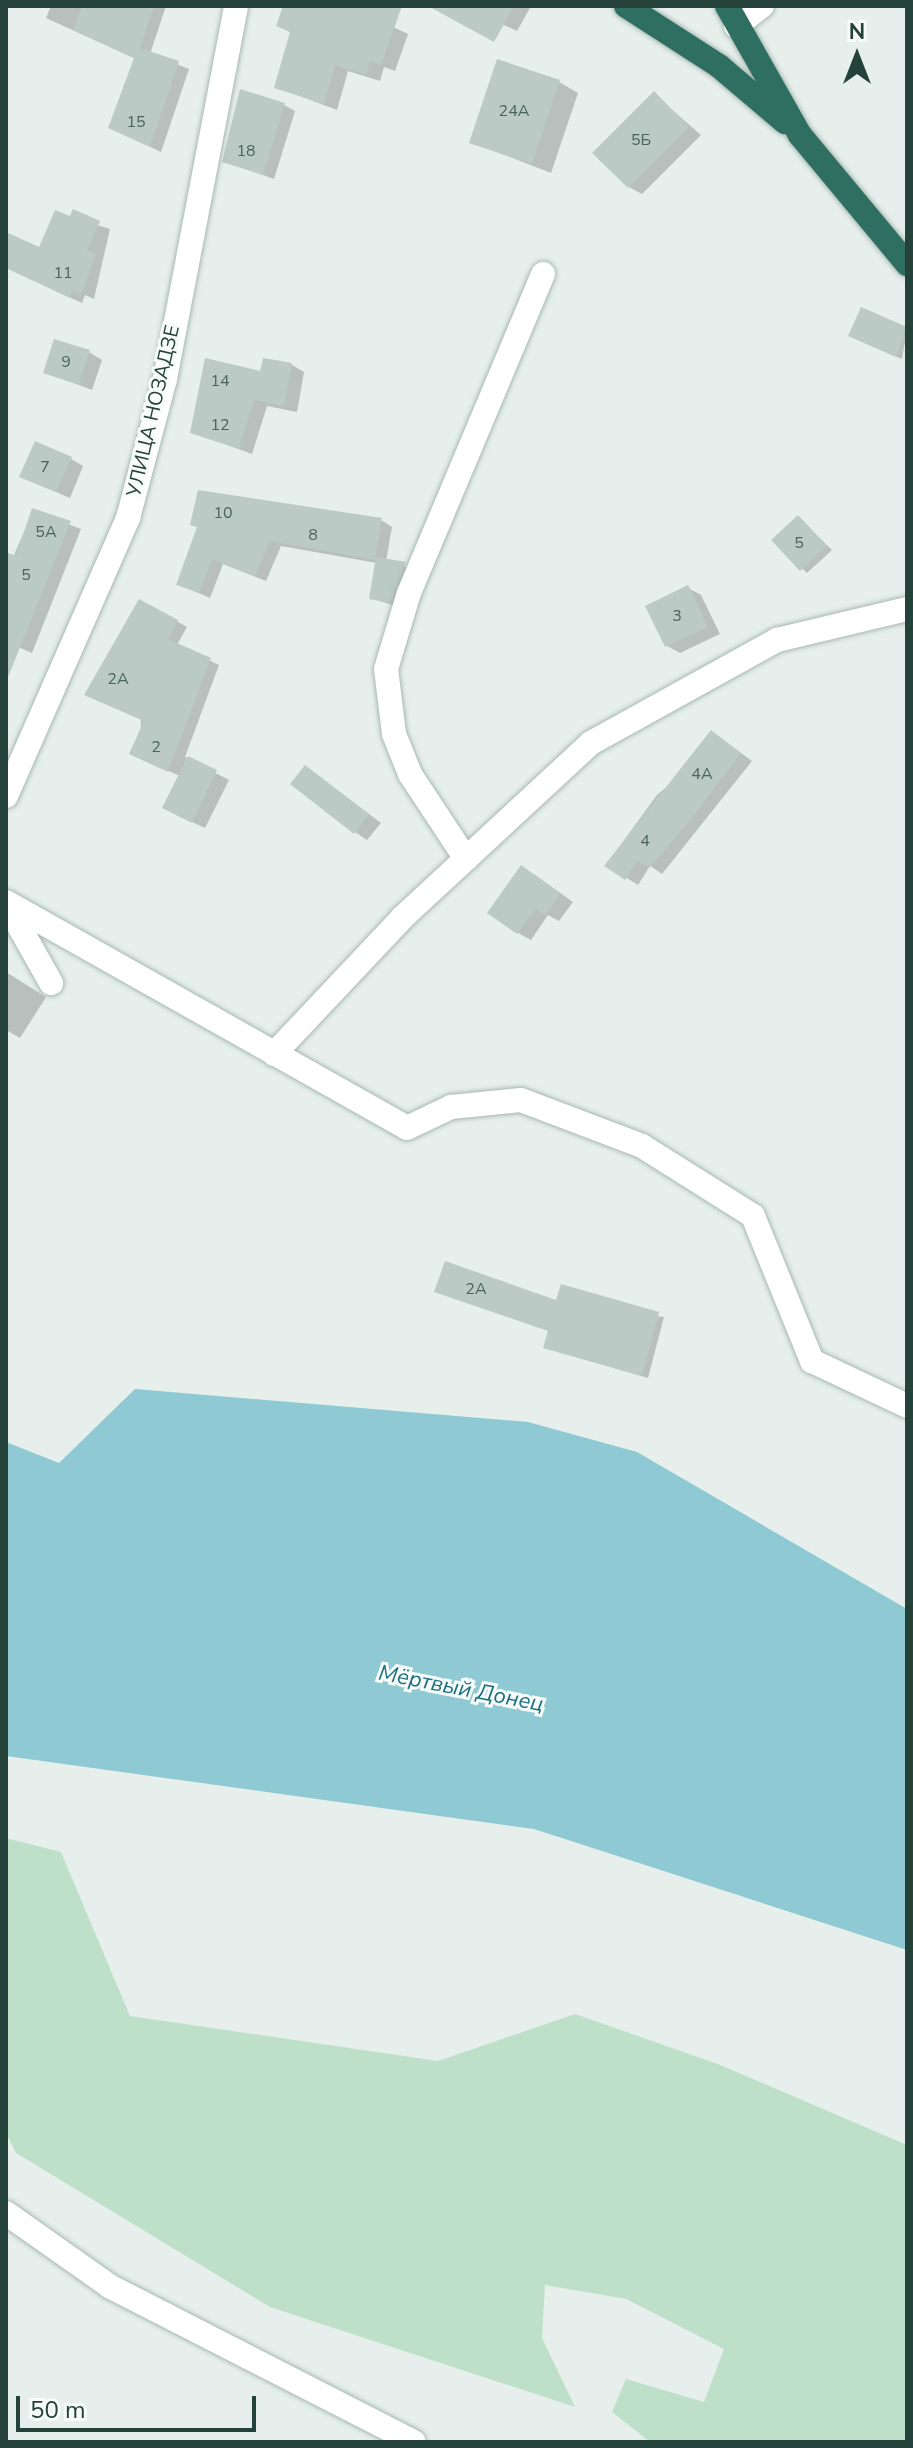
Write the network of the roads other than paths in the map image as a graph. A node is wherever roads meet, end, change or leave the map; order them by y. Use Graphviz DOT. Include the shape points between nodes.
graph roads {
  1 [pos="236,6"];
  2 [pos="626,6"];
  3 [pos="762,6"];
  4 [pos="731,16"];
  5 [pos="800,135"];
  6 [pos="907,264"];
  7 [pos="543,274"];
  8 [pos="907,609"];
  9 [pos="6,796"];
  10 [pos="466,859"];
  11 [pos="6,902"];
  12 [pos="51,983"];
  13 [pos="274,1054"];
  14 [pos="907,1406"];
  15 [pos="6,2213"];
  16 [pos="414,2442"];
  1 -- 9 [label="street, УЛИЦА НОЗАДЗЕ" via="165,379 128,518"];
  2 -- 5 [label="highway" via="719,66"];
  3 -- 4 [label="street"];
  4 -- 5 [label="highway"];
  5 -- 6 [label="highway"];
  7 -- 10 [label="street" via="409,593 386,669 394,734 410,774"];
  8 -- 10 [label="street" via="777,640 591,743"];
  10 -- 13 [label="street"];
  11 -- 12 [label="street"];
  11 -- 13 [label="street"];
  13 -- 14 [label="street" via="407,1128 451,1107 521,1100 642,1146 753,1216 812,1361"];
  15 -- 16 [label="street" via="111,2287"];
}
